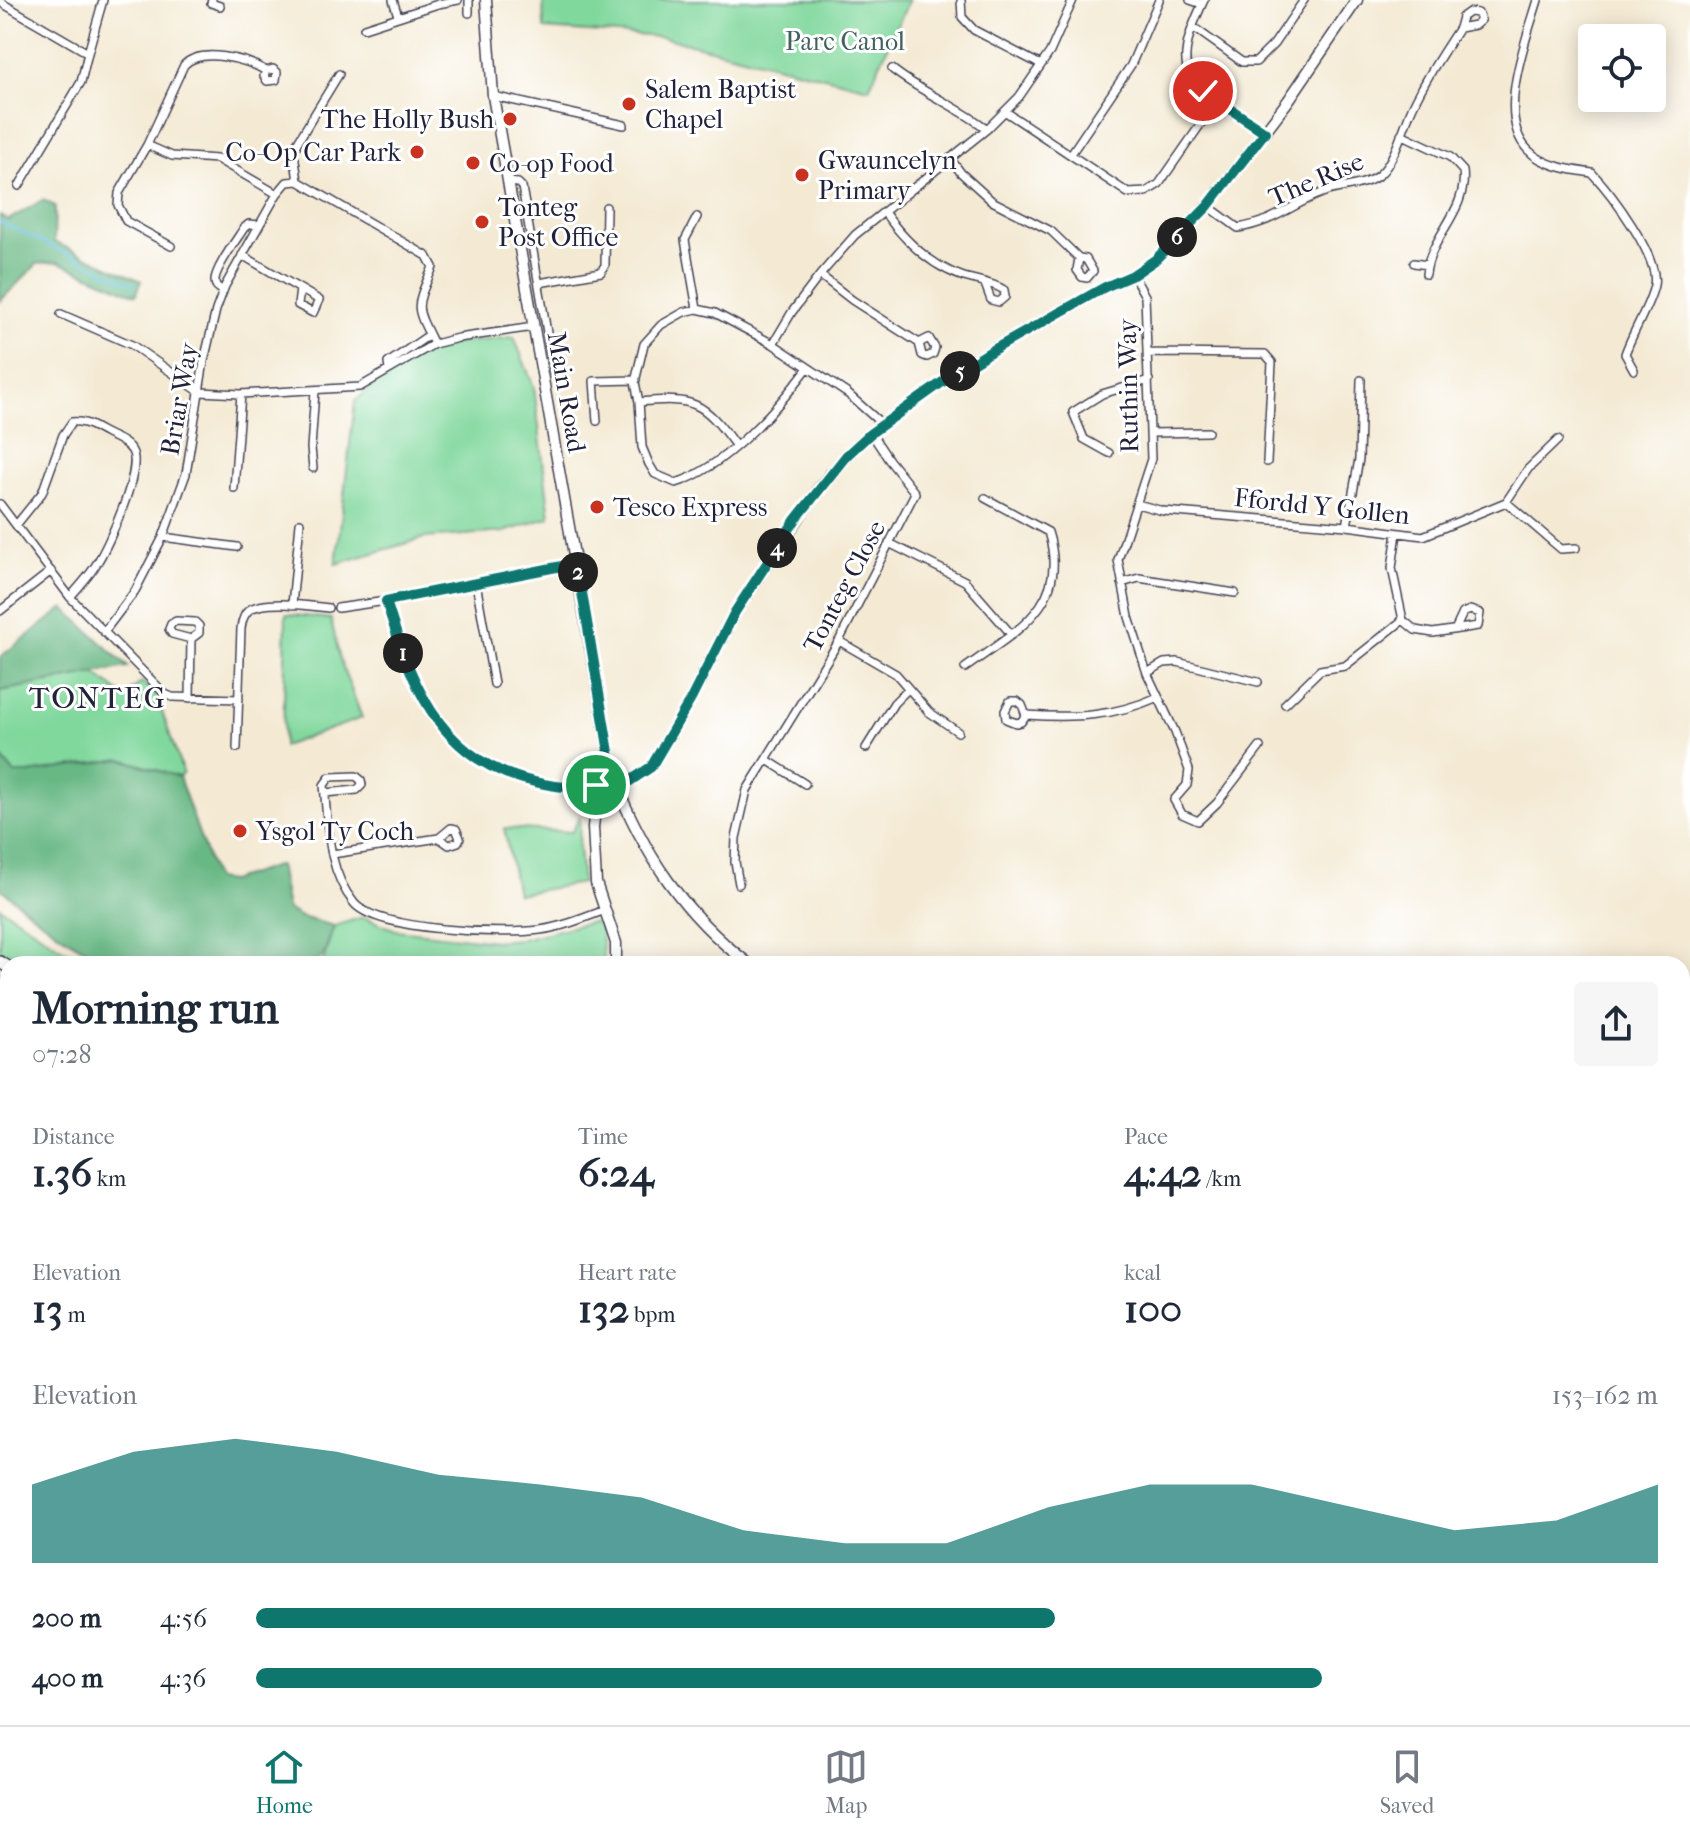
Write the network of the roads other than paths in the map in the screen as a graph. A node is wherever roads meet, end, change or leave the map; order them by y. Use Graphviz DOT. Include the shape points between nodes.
graph roads {
  1 [pos="17,0"];
  2 [pos="103,0"];
  3 [pos="212,0"];
  4 [pos="393,0"];
  5 [pos="458,0"];
  6 [pos="469,0"];
  7 [pos="486,0"];
  8 [pos="961,0"];
  9 [pos="1073,0"];
  10 [pos="1159,0"];
  11 [pos="1190,0"];
  12 [pos="1304,0"];
  13 [pos="1357,0"];
  14 [pos="1538,0"];
  15 [pos="0,2"];
  16 [pos="1203,2"];
  17 [pos="220,6"];
  18 [pos="11,9"];
  19 [pos="469,13"];
  20 [pos="398,16"];
  21 [pos="1193,27"];
  22 [pos="364,28"];
  23 [pos="1459,28"];
  24 [pos="88,53"];
  25 [pos="1041,65"];
  26 [pos="892,69"];
  27 [pos="266,71"];
  28 [pos="339,74"];
  29 [pos="493,96"];
  30 [pos="1006,112"];
  31 [pos="1205,118"];
  32 [pos="624,125"];
  33 [pos="987,129"];
  34 [pos="1265,132"];
  35 [pos="1401,134"];
  36 [pos="147,145"];
  37 [pos="1071,154"];
  38 [pos="950,158"];
  39 [pos="298,181"];
  40 [pos="508,182"];
  41 [pos="19,186"];
  42 [pos="277,194"];
  43 [pos="1208,206"];
  44 [pos="606,207"];
  45 [pos="884,212"];
  46 [pos="697,217"];
  47 [pos="259,225"];
  48 [pos="171,246"];
  49 [pos="242,255"];
  50 [pos="1079,258"];
  51 [pos="1414,263"];
  52 [pos="1427,265"];
  53 [pos="1426,274"];
  54 [pos="820,275"];
  55 [pos="1133,275"];
  56 [pos="539,283"];
  57 [pos="985,284"];
  58 [pos="300,289"];
  59 [pos="223,291"];
  60 [pos="697,309"];
  61 [pos="61,314"];
  62 [pos="534,327"];
  63 [pos="429,335"];
  64 [pos="919,343"];
  65 [pos="434,344"];
  66 [pos="773,344"];
  67 [pos="1148,353"];
  68 [pos="807,369"];
  69 [pos="389,370"];
  70 [pos="1634,370"];
  71 [pos="564,372"];
  72 [pos="636,380"];
  73 [pos="1149,380"];
  74 [pos="1361,380"];
  75 [pos="315,391"];
  76 [pos="200,392"];
  77 [pos="241,394"];
  78 [pos="639,402"];
  79 [pos="597,421"];
  80 [pos="883,425"];
  81 [pos="1208,432"];
  82 [pos="871,433"];
  83 [pos="1151,433"];
  84 [pos="1558,440"];
  85 [pos="735,445"];
  86 [pos="1109,453"];
  87 [pos="1267,462"];
  88 [pos="313,468"];
  89 [pos="234,488"];
  90 [pos="985,498"];
  91 [pos="1506,502"];
  92 [pos="1137,504"];
  93 [pos="2,510"];
  94 [pos="300,523"];
  95 [pos="17,524"];
  96 [pos="1347,526"];
  97 [pos="1397,533"];
  98 [pos="163,537"];
  99 [pos="891,544"];
  100 [pos="237,547"];
  101 [pos="1576,548"];
  102 [pos="577,563"];
  103 [pos="51,571"];
  104 [pos="476,583"];
  105 [pos="1122,583"];
  106 [pos="1235,593"];
  107 [pos="70,597"];
  108 [pos="386,601"];
  109 [pos="292,605"];
  110 [pos="328,608"];
  111 [pos="338,608"];
  112 [pos="0,611"];
  113 [pos="1403,620"];
  114 [pos="1456,628"];
  115 [pos="104,632"];
  116 [pos="1011,634"];
  117 [pos="191,639"];
  118 [pos="839,641"];
  119 [pos="965,668"];
  120 [pos="1147,673"];
  121 [pos="1258,682"];
  122 [pos="494,684"];
  123 [pos="908,689"];
  124 [pos="1158,697"];
  125 [pos="190,698"];
  126 [pos="239,699"];
  127 [pos="1285,704"];
  128 [pos="1026,715"];
  129 [pos="958,732"];
  130 [pos="1260,747"];
  131 [pos="237,748"];
  132 [pos="866,748"];
  133 [pos="767,760"];
  134 [pos="805,784"];
  135 [pos="596,785"];
  136 [pos="618,789"];
  137 [pos="325,793"];
  138 [pos="439,838"];
  139 [pos="332,854"];
  140 [pos="739,884"];
  141 [pos="605,910"];
  142 [pos="616,956"];
  143 [pos="740,956"];
  1 -- 18 [label="street"];
  2 -- 24 [label="street"];
  3 -- 17 [label="street"];
  4 -- 20 [label="street"];
  5 -- 20 [label="street"];
  6 -- 19 [label="street"];
  7 -- 29 [label="main road, Main Road"];
  8 -- 25 [label="street" via="962,17 974,30"];
  9 -- 25 [label="street"];
  10 -- 37 [label="street" via="1131,65"];
  11 -- 16 [label="street"];
  12 -- 21 [label="street" via="1256,62 1242,62"];
  13 -- 34 [label="main road"];
  14 -- 70 [label="street" via="1521,54 1517,128 1535,156 1592,173 1652,261 1655,284 1625,354"];
  15 -- 18 [label="street"];
  16 -- 21 [label="street"];
  18 -- 24 [label="street"];
  20 -- 22 [label="street"];
  21 -- 34 [label="street" via="1186,54 1189,75 1203,91"];
  23 -- 35 [label="street, The Rise"];
  24 -- 41 [label="street" via="81,82"];
  25 -- 30 [label="street"];
  26 -- 33 [label="street"];
  27 -- 36 [label="street" via="209,55 189,60"];
  28 -- 39 [label="street" via="297,143"];
  29 -- 32 [label="street"];
  29 -- 40 [label="main road, Main Road"];
  30 -- 33 [label="street"];
  30 -- 37 [label="street"];
  31 -- 37 [label="street" via="1159,184 1146,192 1128,193"];
  33 -- 38 [label="street"];
  34 -- 43 [label="main road"];
  35 -- 43 [label="street, The Rise" via="1380,175 1323,192 1269,221 1238,228"];
  35 -- 52 [label="street" via="1456,160 1463,171 1460,199"];
  36 -- 42 [label="street" via="172,156 217,159"];
  36 -- 48 [label="street" via="119,193 118,205 126,221"];
  38 -- 45 [label="street"];
  38 -- 50 [label="street" via="992,201 1051,231"];
  39 -- 42 [label="street, Briar Way" via="287,182"];
  39 -- 63 [label="street" via="427,256 433,267 417,312"];
  40 -- 56 [label="street" via="522,187"];
  40 -- 62 [label="main road, Main Road"];
  42 -- 47 [label="street, Briar Way"];
  43 -- 55 [label="main road"];
  44 -- 56 [label="street" via="601,272"];
  45 -- 54 [label="street"];
  45 -- 57 [label="street" via="915,250 952,273"];
  46 -- 60 [label="street" via="685,240"];
  47 -- 49 [label="street, Briar Way"];
  47 -- 59 [label="street" via="244,228 218,271 214,280"];
  49 -- 58 [label="street"];
  49 -- 59 [label="street, Briar Way"];
  51 -- 52 [label="street"];
  52 -- 53 [label="street"];
  54 -- 64 [label="street"];
  54 -- 66 [label="street"];
  55 -- 67 [label="street, Ruthin Way" via="1145,296"];
  55 -- 80 [label="main road" via="993,350"];
  56 -- 71 [label="street" via="554,373"];
  59 -- 76 [label="street, Briar Way"];
  60 -- 66 [label="street"];
  60 -- 72 [label="street" via="661,325 644,344"];
  61 -- 76 [label="street" via="132,345"];
  62 -- 65 [label="street"];
  62 -- 102 [label="main road, Main Road"];
  63 -- 65 [label="street"];
  63 -- 69 [label="street" via="388,363"];
  65 -- 69 [label="street"];
  66 -- 68 [label="street"];
  67 -- 73 [label="street, Ruthin Way"];
  67 -- 87 [label="street" via="1265,354 1272,362"];
  68 -- 80 [label="street" via="848,394"];
  68 -- 85 [label="street"];
  69 -- 75 [label="street" via="360,387"];
  72 -- 78 [label="street"];
  72 -- 79 [label="street" via="594,381"];
  73 -- 83 [label="street, Ruthin Way"];
  73 -- 86 [label="street" via="1102,394 1073,412 1084,439"];
  74 -- 96 [label="street" via="1359,459"];
  75 -- 77 [label="street"];
  75 -- 88 [label="street"];
  76 -- 77 [label="street"];
  76 -- 98 [label="street, Briar Way" via="186,474"];
  77 -- 89 [label="street"];
  78 -- 85 [label="street" via="694,403 713,416"];
  78 -- 85 [label="street" via="642,447 655,474 666,479 676,483 693,478"];
  80 -- 82 [label="main road"];
  81 -- 83 [label="street"];
  82 -- 99 [label="street, Tonteg Close" via="915,493"];
  82 -- 136 [label="main road" via="796,519 735,612 651,767"];
  83 -- 92 [label="street, Ruthin Way" via="1151,459"];
  84 -- 91 [label="street" via="1528,469"];
  90 -- 116 [label="street" via="1048,532 1054,552 1055,568 1044,599"];
  91 -- 97 [label="street, Ffordd Y Gollen" via="1423,536"];
  91 -- 101 [label="street" via="1561,549"];
  92 -- 96 [label="street, Ffordd Y Gollen" via="1163,511"];
  92 -- 105 [label="street, Ruthin Way" via="1118,560"];
  93 -- 95 [label="street"];
  94 -- 109 [label="street"];
  95 -- 103 [label="street"];
  95 -- 107 [label="street" via="42,493 72,422 84,422 132,449 135,464 116,523 97,564"];
  96 -- 97 [label="street, Ffordd Y Gollen"];
  97 -- 113 [label="street" via="1392,568"];
  98 -- 100 [label="street"];
  98 -- 115 [label="street, Briar Way" via="135,591"];
  99 -- 116 [label="street" via="965,581"];
  99 -- 118 [label="street, Tonteg Close"];
  102 -- 104 [label="street"];
  102 -- 136 [label="main road, Main Road"];
  103 -- 107 [label="street"];
  103 -- 112 [label="street"];
  104 -- 108 [label="street"];
  104 -- 122 [label="street"];
  105 -- 106 [label="street" via="1139,578"];
  105 -- 120 [label="street, Ruthin Way"];
  107 -- 115 [label="street"];
  108 -- 111 [label="street"];
  108 -- 135 [label="street" via="413,677 448,736 493,768 518,778 567,789"];
  109 -- 110 [label="street"];
  109 -- 126 [label="street" via="246,614"];
  113 -- 114 [label="street" via="1415,630 1433,633"];
  113 -- 127 [label="street" via="1345,666 1320,670"];
  115 -- 125 [label="street" via="165,694"];
  116 -- 119 [label="street"];
  117 -- 125 [label="street"];
  118 -- 123 [label="street" via="896,674"];
  118 -- 133 [label="street, Tonteg Close"];
  120 -- 121 [label="street" via="1177,662"];
  120 -- 124 [label="street, Ruthin Way"];
  123 -- 129 [label="street"];
  123 -- 132 [label="street"];
  124 -- 128 [label="street" via="1111,714"];
  124 -- 130 [label="street, Ruthin Way" via="1189,770 1187,785 1174,800 1182,814 1198,821"];
  125 -- 126 [label="street"];
  126 -- 131 [label="street"];
  133 -- 134 [label="street"];
  133 -- 140 [label="street, Tonteg Close" via="747,790 736,838"];
  136 -- 141 [label="main road" via="595,810 593,827 596,883"];
  136 -- 143 [label="main road, Main Road" via="676,894"];
  137 -- 137 [label="street" via="357,790 361,780 330,777"];
  137 -- 139 [label="street"];
  138 -- 139 [label="street"];
  139 -- 141 [label="street" via="355,905 406,925 515,933 552,928"];
  141 -- 142 [label="main road"];
}
